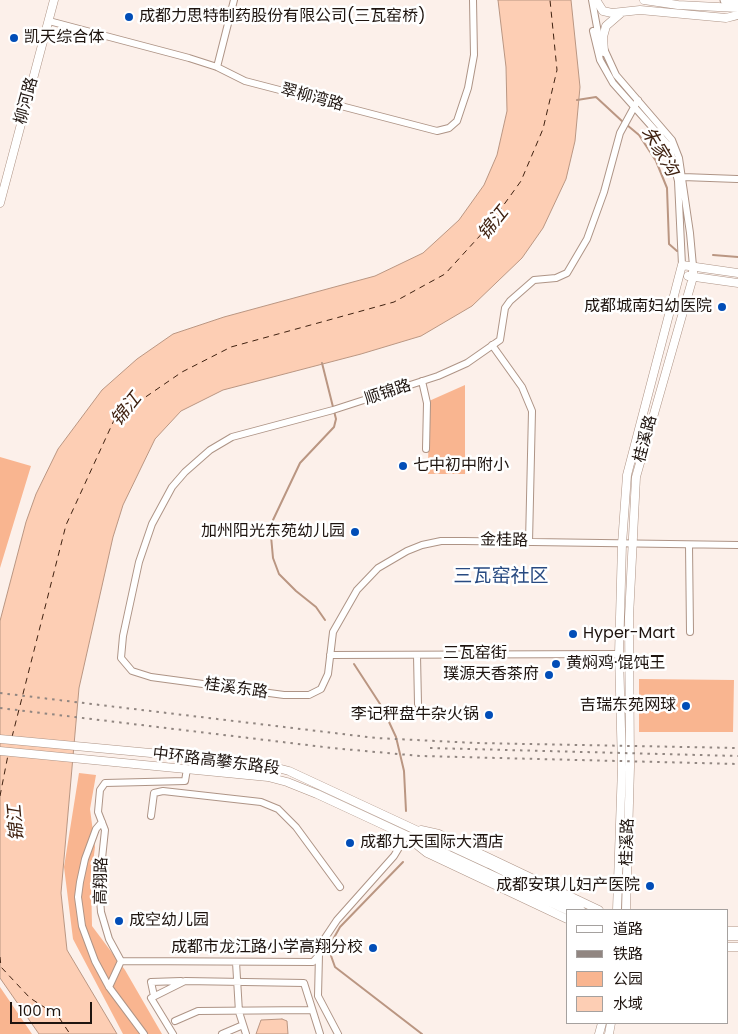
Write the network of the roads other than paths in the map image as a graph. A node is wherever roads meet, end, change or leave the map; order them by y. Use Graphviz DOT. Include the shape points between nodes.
graph roads {
  1 [pos="54,0"];
  2 [pos="234,0"];
  3 [pos="473,0"];
  4 [pos="590,0"];
  5 [pos="596,0"];
  6 [pos="644,0"];
  7 [pos="725,0"];
  8 [pos="738,2"];
  9 [pos="738,8"];
  10 [pos="624,10"];
  11 [pos="738,15"];
  12 [pos="49,21"];
  13 [pos="604,52"];
  14 [pos="218,67"];
  15 [pos="636,102"];
  16 [pos="683,177"];
  17 [pos="737,179"];
  18 [pos="0,203"];
  19 [pos="682,265"];
  20 [pos="692,266"];
  21 [pos="738,273"];
  22 [pos="682,275"];
  23 [pos="693,277"];
  24 [pos="738,283"];
  25 [pos="492,345"];
  26 [pos="422,382"];
  27 [pos="426,449"];
  28 [pos="529,542"];
  29 [pos="622,544"];
  30 [pos="632,544"];
  31 [pos="689,545"];
  32 [pos="738,546"];
  33 [pos="690,632"];
  34 [pos="620,654"];
  35 [pos="330,655"];
  36 [pos="417,655"];
  37 [pos="121,658"];
  38 [pos="418,704"];
  39 [pos="0,739"];
  40 [pos="0,751"];
  41 [pos="187,769"];
  42 [pos="151,816"];
  43 [pos="102,822"];
  44 [pos="411,828"];
  45 [pos="406,836"];
  46 [pos="438,846"];
  47 [pos="340,887"];
  48 [pos="578,909"];
  49 [pos="597,909"];
  50 [pos="617,909"];
  51 [pos="626,909"];
  52 [pos="566,910"];
  53 [pos="566,919"];
  54 [pos="320,955"];
  55 [pos="121,961"];
  56 [pos="236,962"];
  57 [pos="185,981"];
  58 [pos="236,982"];
  59 [pos="110,986"];
  60 [pos="154,996"];
  61 [pos="312,1010"];
  62 [pos="239,1012"];
  63 [pos="175,1021"];
  64 [pos="243,1025"];
  65 [pos="144,1034"];
  66 [pos="173,1034"];
  67 [pos="222,1034"];
  68 [pos="246,1034"];
  69 [pos="320,1034"];
  70 [pos="338,1034"];
  1 -- 12 [label="main road, 柳河路"];
  2 -- 14 [label="street"];
  3 -- 14 [label="street, 翠柳湾路" via="472,71 457,120 449,128 437,131 245,81"];
  4 -- 13 [label="street, 桂溪路"];
  4 -- 15 [label="street, 桂溪路" via="600,60 613,82"];
  5 -- 10 [label="main road" via="604,11"];
  6 -- 9 [label="main road"];
  7 -- 8 [label="highway"];
  10 -- 11 [label="main road" via="726,18"];
  10 -- 13 [label="main road" via="606,26"];
  12 -- 14 [label="street, 翠柳湾路"];
  12 -- 18 [label="main road, 柳河路"];
  13 -- 15 [label="street, 桂溪路"];
  15 -- 16 [label="street, 桂溪路" via="672,140"];
  15 -- 19 [label="street, 桂溪路" via="669,146 675,163 682,227"];
  15 -- 25 [label="street, 顺锦路" via="623,128 587,239 573,263 561,276 534,280 516,295 505,308 502,336"];
  16 -- 17 [label="street"];
  16 -- 20 [label="street, 桂溪路"];
  19 -- 20 [label="main road"];
  19 -- 22 [label="main road, 桂溪路"];
  20 -- 21 [label="main road"];
  20 -- 23 [label="main road, 桂溪路"];
  22 -- 23 [label="main road"];
  22 -- 29 [label="main road, 桂溪路" via="627,475"];
  23 -- 24 [label="main road"];
  23 -- 30 [label="main road, 桂溪路" via="636,477"];
  25 -- 26 [label="street, 顺锦路" via="467,363"];
  25 -- 28 [label="street" via="522,387 532,411"];
  26 -- 27 [label="street" via="426,403"];
  26 -- 37 [label="street, 顺锦路" via="335,410 232,437 210,450 185,472 172,487 152,524 139,562"];
  28 -- 29 [label="street, 金桂路"];
  28 -- 35 [label="street, 金桂路" via="441,541 406,551 378,568 357,590 333,632"];
  29 -- 30 [label="street, 金桂路"];
  29 -- 34 [label="main road, 桂溪路"];
  30 -- 31 [label="street, 金桂路"];
  30 -- 51 [label="main road, 桂溪路"];
  31 -- 32 [label="street, 金桂路"];
  31 -- 33 [label="street"];
  34 -- 36 [label="street, 三瓦窑街"];
  34 -- 50 [label="main road, 桂溪路" via="622,767"];
  35 -- 36 [label="street, 三瓦窑街"];
  35 -- 37 [label="street, 桂溪东路" via="328,674 321,689 309,695 284,695 151,677 132,670"];
  36 -- 38 [label="street"];
  39 -- 44 [label="main road, 中环路高攀东路段" via="270,766 320,784"];
  40 -- 41 [label="main road, 中环路高攀东路段"];
  41 -- 43 [label="street, 高翔路" via="185,782 105,783 100,790 98,812"];
  41 -- 45 [label="main road, 中环路高攀东路段" via="268,777 287,782"];
  42 -- 47 [label="street" via="154,793 163,791 260,802 278,809 296,827"];
  43 -- 55 [label="street, 高翔路" via="105,830 99,887 101,912"];
  43 -- 59 [label="street" via="96,829 85,859 78,897 82,926 95,961"];
  44 -- 46 [label="main road, 中环路高攀东路段"];
  44 -- 49 [label="main road" via="439,834"];
  45 -- 46 [label="main road, 中环路高攀东路段"];
  45 -- 53 [label="main road" via="427,854"];
  45 -- 54 [label="street" via="394,856 337,920 325,938"];
  46 -- 48 [label="main road, 中环路高攀东路段" via="490,864"];
  46 -- 52 [label="main road, 中环路高攀东路段"];
  54 -- 56 [label="street" via="312,962"];
  54 -- 70 [label="street" via="318,996"];
  55 -- 56 [label="street"];
  55 -- 59 [label="street"];
  56 -- 58 [label="street"];
  57 -- 58 [label="street"];
  57 -- 60 [label="street"];
  57 -- 60 [label="street" via="151,982"];
  58 -- 61 [label="street" via="304,983"];
  58 -- 62 [label="street"];
  59 -- 65 [label="street"];
  60 -- 66 [label="street" via="151,998"];
  61 -- 62 [label="street"];
  61 -- 69 [label="street"];
  62 -- 63 [label="street" via="198,1011"];
  62 -- 64 [label="street"];
  64 -- 67 [label="street"];
  64 -- 68 [label="street"];
}
